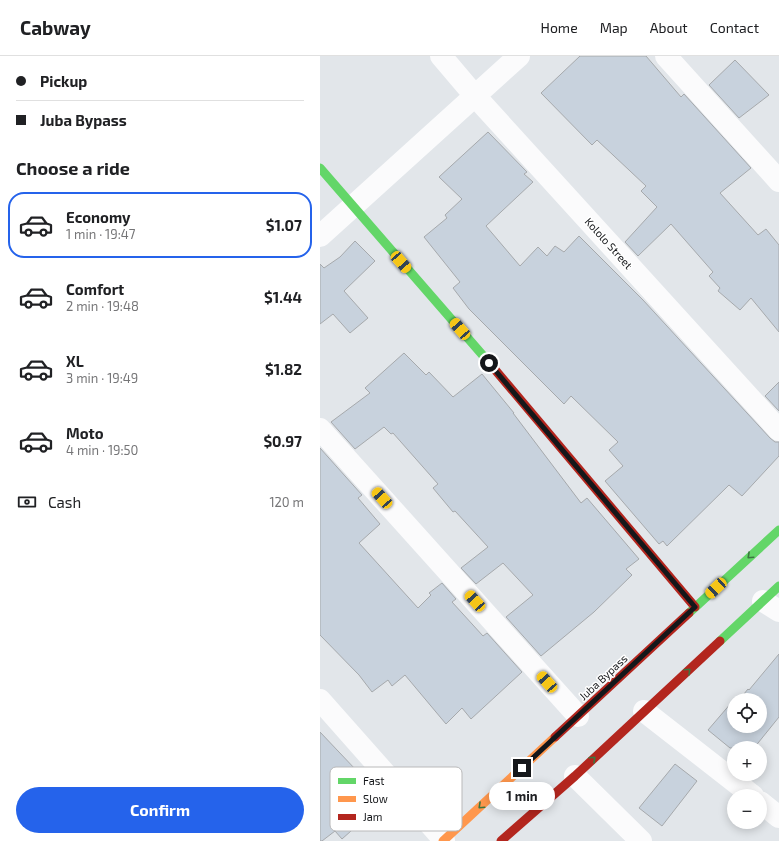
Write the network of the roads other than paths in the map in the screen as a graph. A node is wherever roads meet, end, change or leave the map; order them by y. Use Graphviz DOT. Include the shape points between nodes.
graph roads {
  1 [pos="441,56"];
  2 [pos="519,56"];
  3 [pos="666,56"];
  4 [pos="475,96"];
  5 [pos="320,168"];
  6 [pos="779,181"];
  7 [pos="353,207"];
  8 [pos="320,236"];
  9 [pos="320,429"];
  10 [pos="779,430"];
  11 [pos="779,530"];
  12 [pos="774,599"];
  13 [pos="695,607"];
  14 [pos="320,700"];
  15 [pos="644,711"];
  16 [pos="578,716"];
  17 [pos="379,767"];
  18 [pos="575,776"];
  19 [pos="744,789"];
  20 [pos="767,808"];
  21 [pos="779,817"];
  22 [pos="462,824"];
  23 [pos="435,831"];
  24 [pos="455,831"];
  25 [pos="444,841"];
  26 [pos="501,841"];
  27 [pos="641,841"];
  1 -- 4 [label="street, Kololo Street"];
  2 -- 4 [label="street"];
  3 -- 6 [label="street"];
  4 -- 7 [label="street"];
  4 -- 10 [label="street, Kololo Street"];
  5 -- 7 [label="main road"];
  7 -- 8 [label="street"];
  7 -- 13 [label="main road" via="479,351"];
  9 -- 16 [label="street"];
  11 -- 13 [label="main road, Juba Bypass, one-way"];
  15 -- 12 [label="main road, one-way"];
  13 -- 16 [label="main road, Juba Bypass"];
  14 -- 17 [label="street"];
  18 -- 15 [label="main road, one-way"];
  15 -- 19 [label="street"];
  16 -- 22 [label="main road, Juba Bypass, one-way"];
  18 -- 26 [label="main road"];
  18 -- 27 [label="street"];
  20 -- 21 [label="street"];
  23 -- 25 [label="street"];
  24 -- 25 [label="main road, Juba Bypass, one-way"];
}
